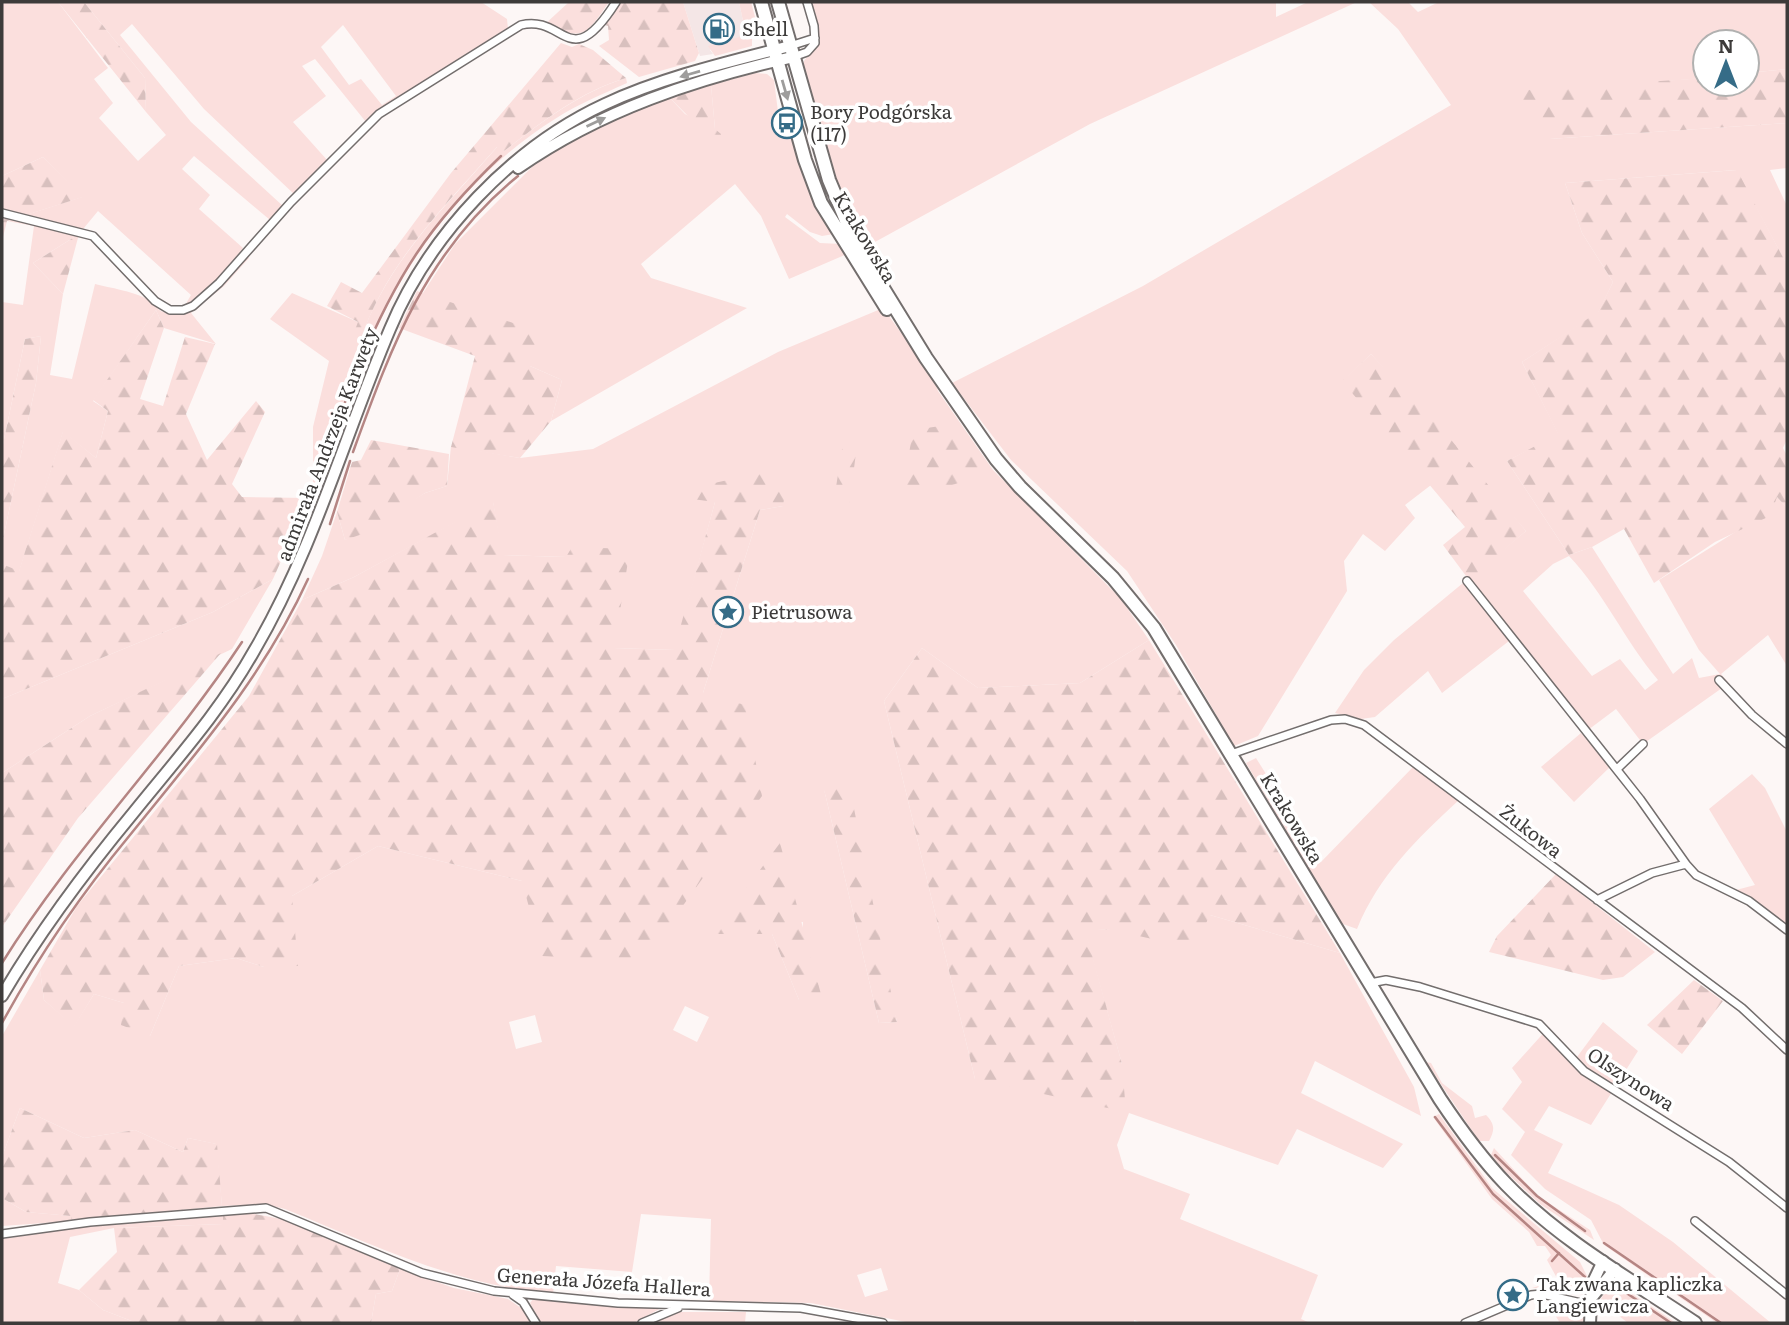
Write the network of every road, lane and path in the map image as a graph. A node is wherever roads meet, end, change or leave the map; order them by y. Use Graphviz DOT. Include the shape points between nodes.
graph roads {
  1 [pos="616,2"];
  2 [pos="761,2"];
  3 [pos="778,2"];
  4 [pos="807,2"];
  5 [pos="767,26"];
  6 [pos="792,52"];
  7 [pos="755,55"];
  8 [pos="776,56"];
  9 [pos="495,183"];
  10 [pos="2,213"];
  11 [pos="926,358"];
  12 [pos="1467,581"];
  13 [pos="1719,680"];
  14 [pos="1643,744"];
  15 [pos="1787,744"];
  16 [pos="1231,754"];
  17 [pos="1616,769"];
  18 [pos="1686,864"];
  19 [pos="1597,900"];
  20 [pos="1787,930"];
  21 [pos="1370,984"];
  22 [pos="2,996"];
  23 [pos="1787,1050"];
  24 [pos="1787,1208"];
  25 [pos="1695,1221"];
  26 [pos="2,1234"];
  27 [pos="1603,1261"];
  28 [pos="1615,1269"];
  29 [pos="509,1293"];
  30 [pos="1787,1295"];
  31 [pos="1591,1302"];
  32 [pos="682,1306"];
  33 [pos="536,1323"];
  34 [pos="642,1323"];
  35 [pos="883,1323"];
  36 [pos="1465,1323"];
  37 [pos="1590,1323"];
  38 [pos="1695,1323"];
  1 -- 10 [label="street" via="593,31 580,39 533,24 521,26 390,106 291,202 219,283 183,310 170,310 155,300 93,236"];
  2 -- 5 [label="main road, Krakowska"];
  3 -- 6 [label="main road, Krakowska"];
  4 -- 6 [label="street" via="816,38"];
  5 -- 7 [label="main road" via="764,44"];
  5 -- 8 [label="main road, Krakowska"];
  6 -- 8 [label="main road, admirała Andrzeja Karwety"];
  6 -- 11 [label="main road, Krakowska" via="837,202 866,260"];
  7 -- 8 [label="main road, admirała Andrzeja Karwety"];
  7 -- 9 [label="main road, admirała Andrzeja Karwety, one-way" via="606,103 537,145"];
  9 -- 8 [label="main road, admirała Andrzeja Karwety, one-way" via="565,137 644,100"];
  8 -- 11 [label="main road, Krakowska, one-way" via="824,212 878,296"];
  9 -- 22 [label="main road, admirała Andrzeja Karwety" via="442,242 407,295 315,530 224,701 66,899"];
  11 -- 16 [label="main road, Krakowska" via="1012,479 1141,610"];
  12 -- 17 [label="street"];
  13 -- 15 [label="street"];
  14 -- 17 [label="street"];
  16 -- 19 [label="street, Żukowa" via="1331,720 1364,725"];
  16 -- 21 [label="main road, Krakowska"];
  17 -- 18 [label="street"];
  18 -- 19 [label="street" via="1652,873"];
  18 -- 20 [label="street"];
  19 -- 23 [label="street, Żukowa" via="1742,1008"];
  21 -- 24 [label="street, Olszynowa" via="1386,980 1420,987 1539,1024 1584,1071 1729,1162"];
  21 -- 27 [label="main road, Krakowska" via="1440,1099 1487,1162 1545,1219"];
  25 -- 30 [label="street"];
  26 -- 29 [label="street, Generała Józefa Hallera" via="266,1208 422,1273"];
  27 -- 28 [label="main road"];
  27 -- 31 [label="main road" via="1592,1284"];
  28 -- 31 [label="main road"];
  28 -- 38 [label="main road"];
  29 -- 32 [label="street, Generała Józefa Hallera"];
  29 -- 33 [label="street" via="523,1302"];
  31 -- 36 [label="street" via="1531,1295"];
  31 -- 37 [label="main road"];
  32 -- 34 [label="street"];
  32 -- 35 [label="street, Generała Józefa Hallera" via="801,1308"];
}
